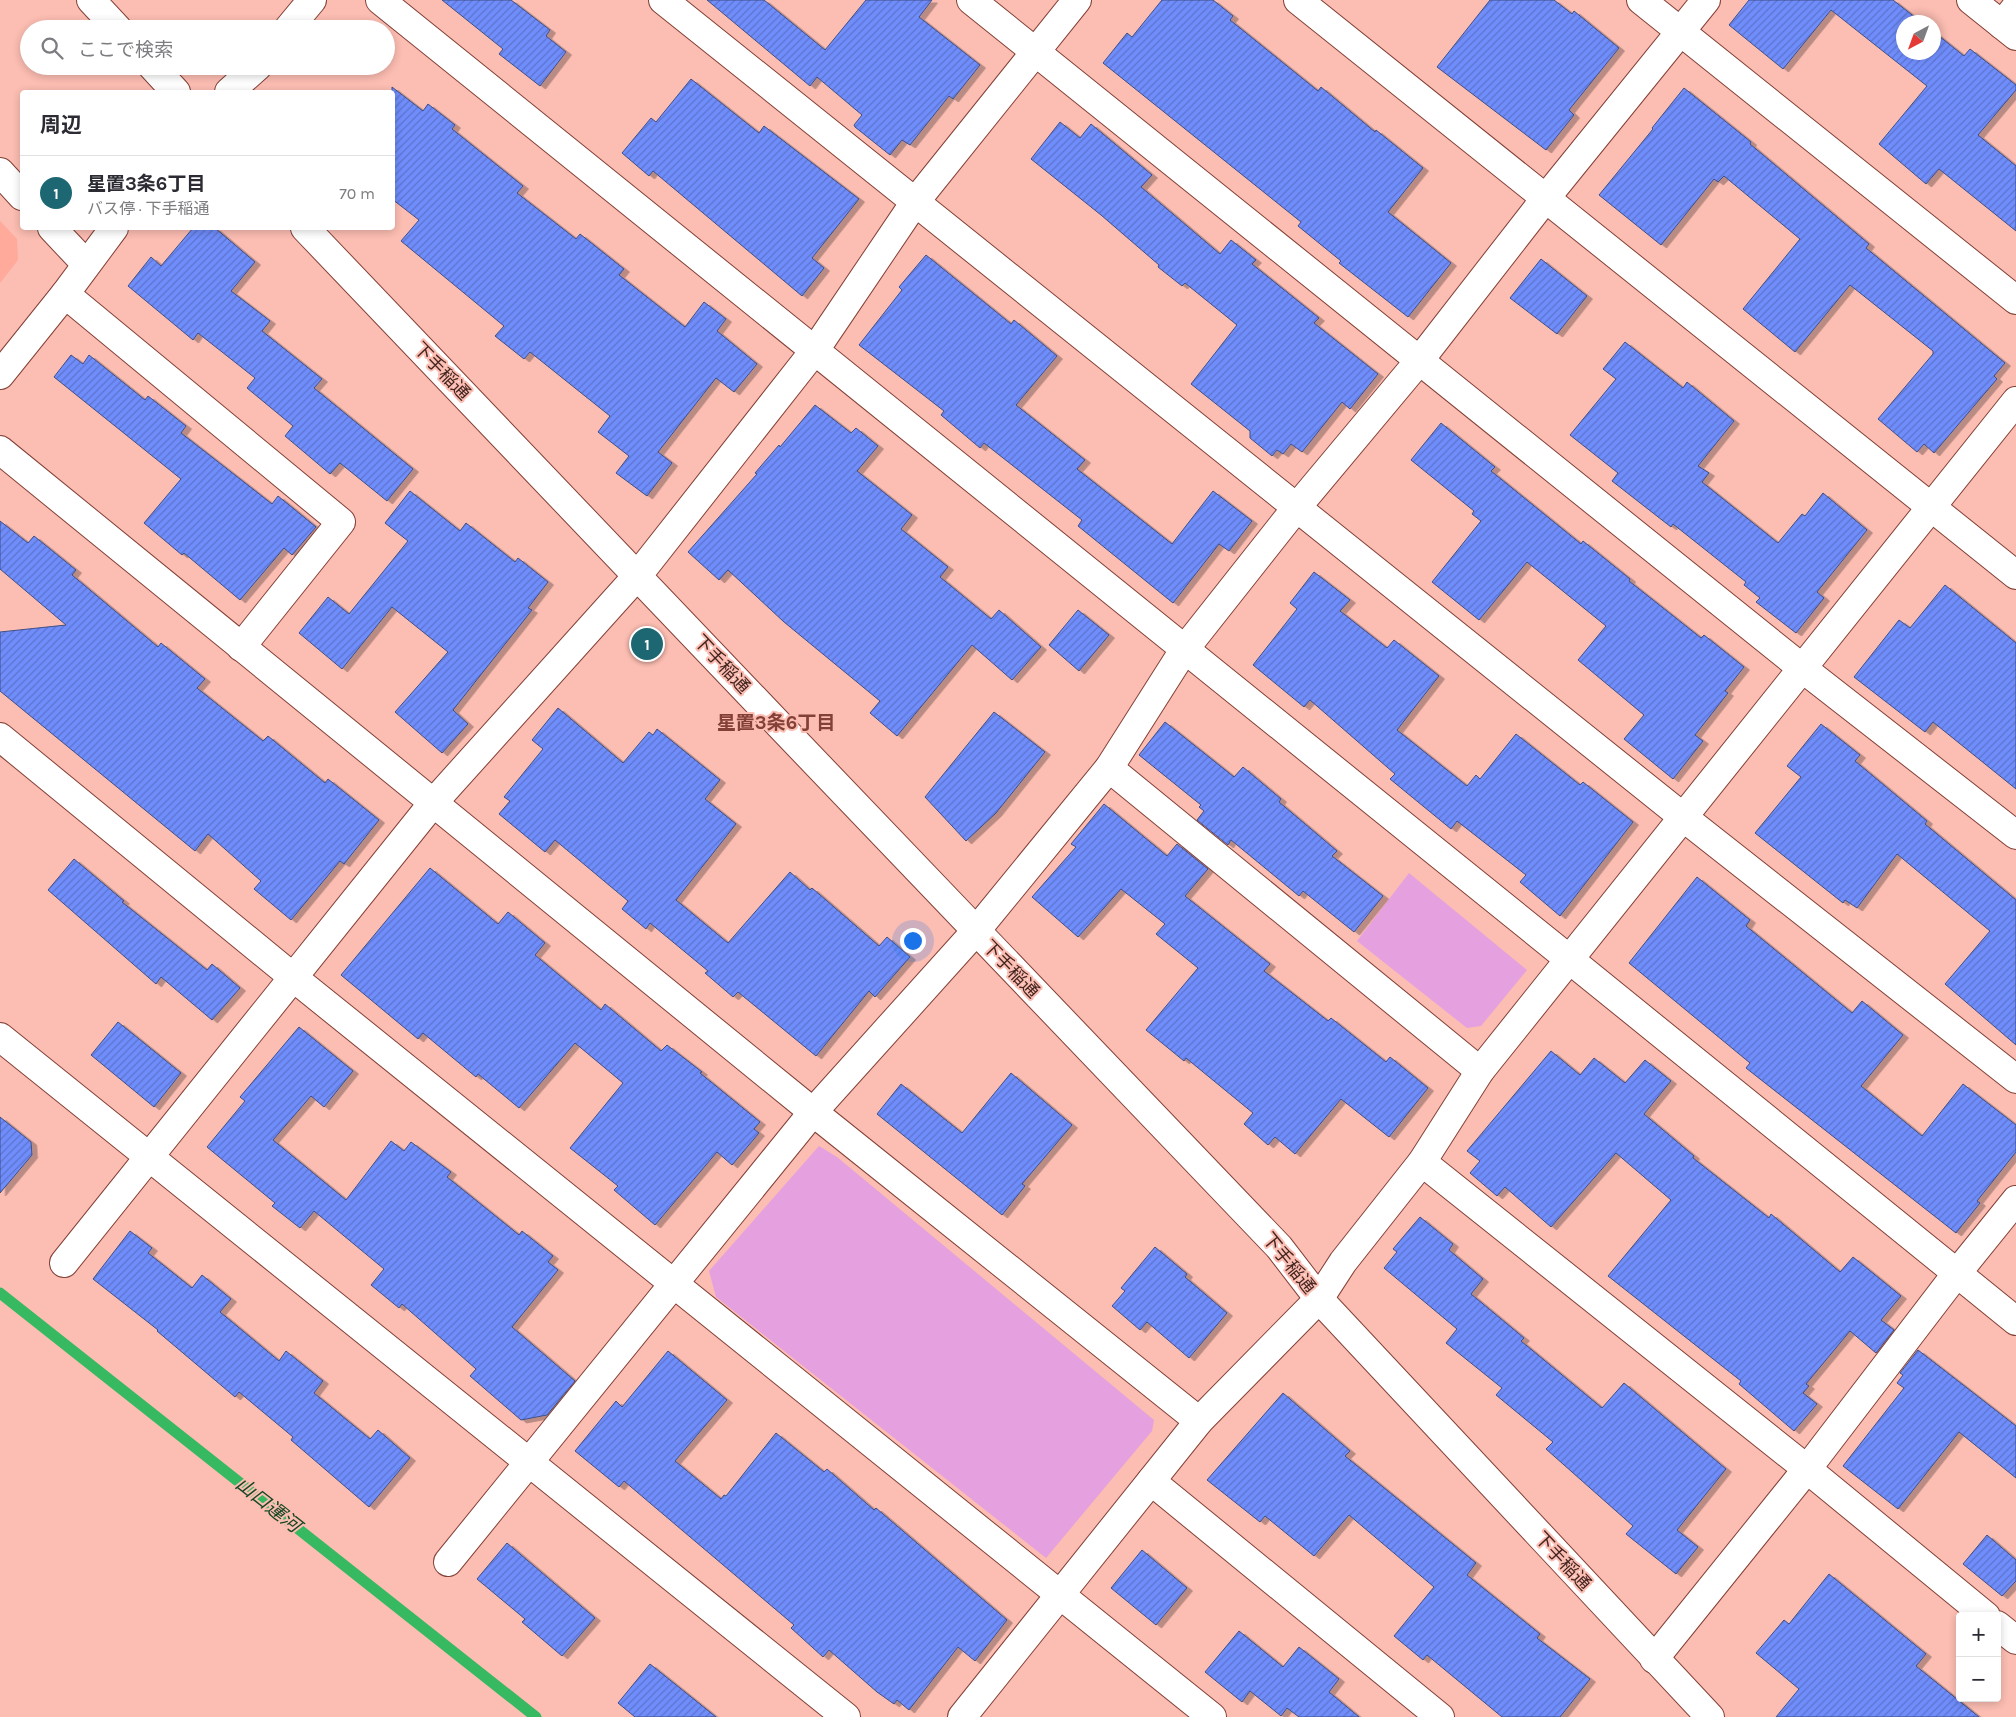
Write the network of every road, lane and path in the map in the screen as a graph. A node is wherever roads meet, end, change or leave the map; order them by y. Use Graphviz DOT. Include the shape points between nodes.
graph roads {
  1 [pos="91,0"];
  2 [pos="312,0"];
  3 [pos="380,0"];
  4 [pos="663,0"];
  5 [pos="971,0"];
  6 [pos="1077,0"];
  7 [pos="1298,0"];
  8 [pos="1641,0"];
  9 [pos="1706,0"];
  10 [pos="1971,0"];
  11 [pos="110,20"];
  12 [pos="295,20"];
  13 [pos="2011,23"];
  14 [pos="1681,32"];
  15 [pos="1035,52"];
  16 [pos="160,75"];
  17 [pos="248,75"];
  18 [pos="174,90"];
  19 [pos="231,90"];
  20 [pos="0,172"];
  21 [pos="20,194"];
  22 [pos="1545,199"];
  23 [pos="915,202"];
  24 [pos="54,230"];
  25 [pos="112,230"];
  26 [pos="307,230"];
  27 [pos="86,264"];
  28 [pos="66,294"];
  29 [pos="2016,300"];
  30 [pos="815,350"];
  31 [pos="1419,361"];
  32 [pos="0,375"];
  33 [pos="2016,401"];
  34 [pos="0,450"];
  35 [pos="1296,507"];
  36 [pos="1930,508"];
  37 [pos="638,575"];
  38 [pos="2016,576"];
  39 [pos="241,647"];
  40 [pos="1184,650"];
  41 [pos="1802,668"];
  42 [pos="0,737"];
  43 [pos="1109,768"];
  44 [pos="434,803"];
  45 [pos="1683,817"];
  46 [pos="2016,835"];
  47 [pos="975,932"];
  48 [pos="1569,959"];
  49 [pos="294,978"];
  50 [pos="0,1037"];
  51 [pos="1480,1071"];
  52 [pos="2016,1080"];
  53 [pos="813,1112"];
  54 [pos="150,1157"];
  55 [pos="1422,1162"];
  56 [pos="2016,1200"];
  57 [pos="64,1263"];
  58 [pos="1957,1273"];
  59 [pos="674,1284"];
  60 [pos="1319,1299"];
  61 [pos="2016,1321"];
  62 [pos="1199,1421"];
  63 [pos="530,1463"];
  64 [pos="1807,1469"];
  65 [pos="1151,1481"];
  66 [pos="448,1562"];
  67 [pos="1060,1594"];
  68 [pos="1981,1612"];
  69 [pos="2001,1628"];
  70 [pos="2016,1640"];
  71 [pos="1654,1659"];
  72 [pos="846,1717"];
  73 [pos="962,1717"];
  74 [pos="1212,1717"];
  75 [pos="1440,1717"];
  76 [pos="1710,1717"];
  1 -- 11 [label="street"];
  2 -- 12 [label="street"];
  3 -- 30 [label="street"];
  4 -- 23 [label="street"];
  5 -- 15 [label="street"];
  6 -- 15 [label="street"];
  7 -- 22 [label="street"];
  8 -- 14 [label="street"];
  9 -- 14 [label="street"];
  10 -- 13 [label="street"];
  14 -- 22 [label="street"];
  14 -- 29 [label="street"];
  15 -- 23 [label="street"];
  15 -- 31 [label="street"];
  16 -- 18 [label="street"];
  17 -- 19 [label="street"];
  20 -- 21 [label="street"];
  22 -- 31 [label="street"];
  22 -- 36 [label="street"];
  23 -- 30 [label="street"];
  23 -- 35 [label="street"];
  24 -- 27 [label="street"];
  25 -- 27 [label="street"];
  26 -- 37 [label="street, 下手稲通"];
  27 -- 28 [label="street"];
  28 -- 32 [label="street"];
  28 -- 39 [label="street" via="341,522"];
  30 -- 37 [label="street"];
  30 -- 40 [label="street"];
  31 -- 35 [label="street"];
  31 -- 41 [label="street"];
  33 -- 36 [label="street"];
  34 -- 39 [label="street"];
  35 -- 40 [label="street"];
  35 -- 45 [label="street"];
  36 -- 38 [label="street"];
  36 -- 41 [label="street"];
  37 -- 44 [label="street"];
  37 -- 47 [label="street, 下手稲通"];
  39 -- 44 [label="street"];
  40 -- 43 [label="street"];
  40 -- 48 [label="street"];
  41 -- 45 [label="street"];
  41 -- 46 [label="street"];
  42 -- 49 [label="street"];
  43 -- 47 [label="street"];
  43 -- 51 [label="street"];
  44 -- 49 [label="street"];
  44 -- 53 [label="street"];
  45 -- 48 [label="street"];
  45 -- 52 [label="street"];
  47 -- 53 [label="street"];
  47 -- 60 [label="street, 下手稲通" via="1279,1247"];
  48 -- 51 [label="street"];
  48 -- 58 [label="street"];
  49 -- 54 [label="street"];
  49 -- 59 [label="street"];
  50 -- 54 [label="street"];
  51 -- 55 [label="street"];
  53 -- 59 [label="street"];
  53 -- 62 [label="street"];
  54 -- 57 [label="street"];
  54 -- 63 [label="street"];
  55 -- 60 [label="street" via="1343,1262"];
  55 -- 64 [label="street"];
  56 -- 58 [label="street"];
  58 -- 61 [label="street"];
  58 -- 64 [label="street"];
  59 -- 63 [label="street"];
  59 -- 67 [label="street"];
  60 -- 62 [label="street"];
  60 -- 71 [label="street, 下手稲通"];
  62 -- 65 [label="street"];
  63 -- 66 [label="street"];
  63 -- 72 [label="street"];
  64 -- 68 [label="street"];
  64 -- 71 [label="street"];
  65 -- 67 [label="street"];
  65 -- 75 [label="street"];
  67 -- 73 [label="street"];
  67 -- 74 [label="street"];
  69 -- 70 [label="street"];
  71 -- 76 [label="street, 下手稲通"];
}
